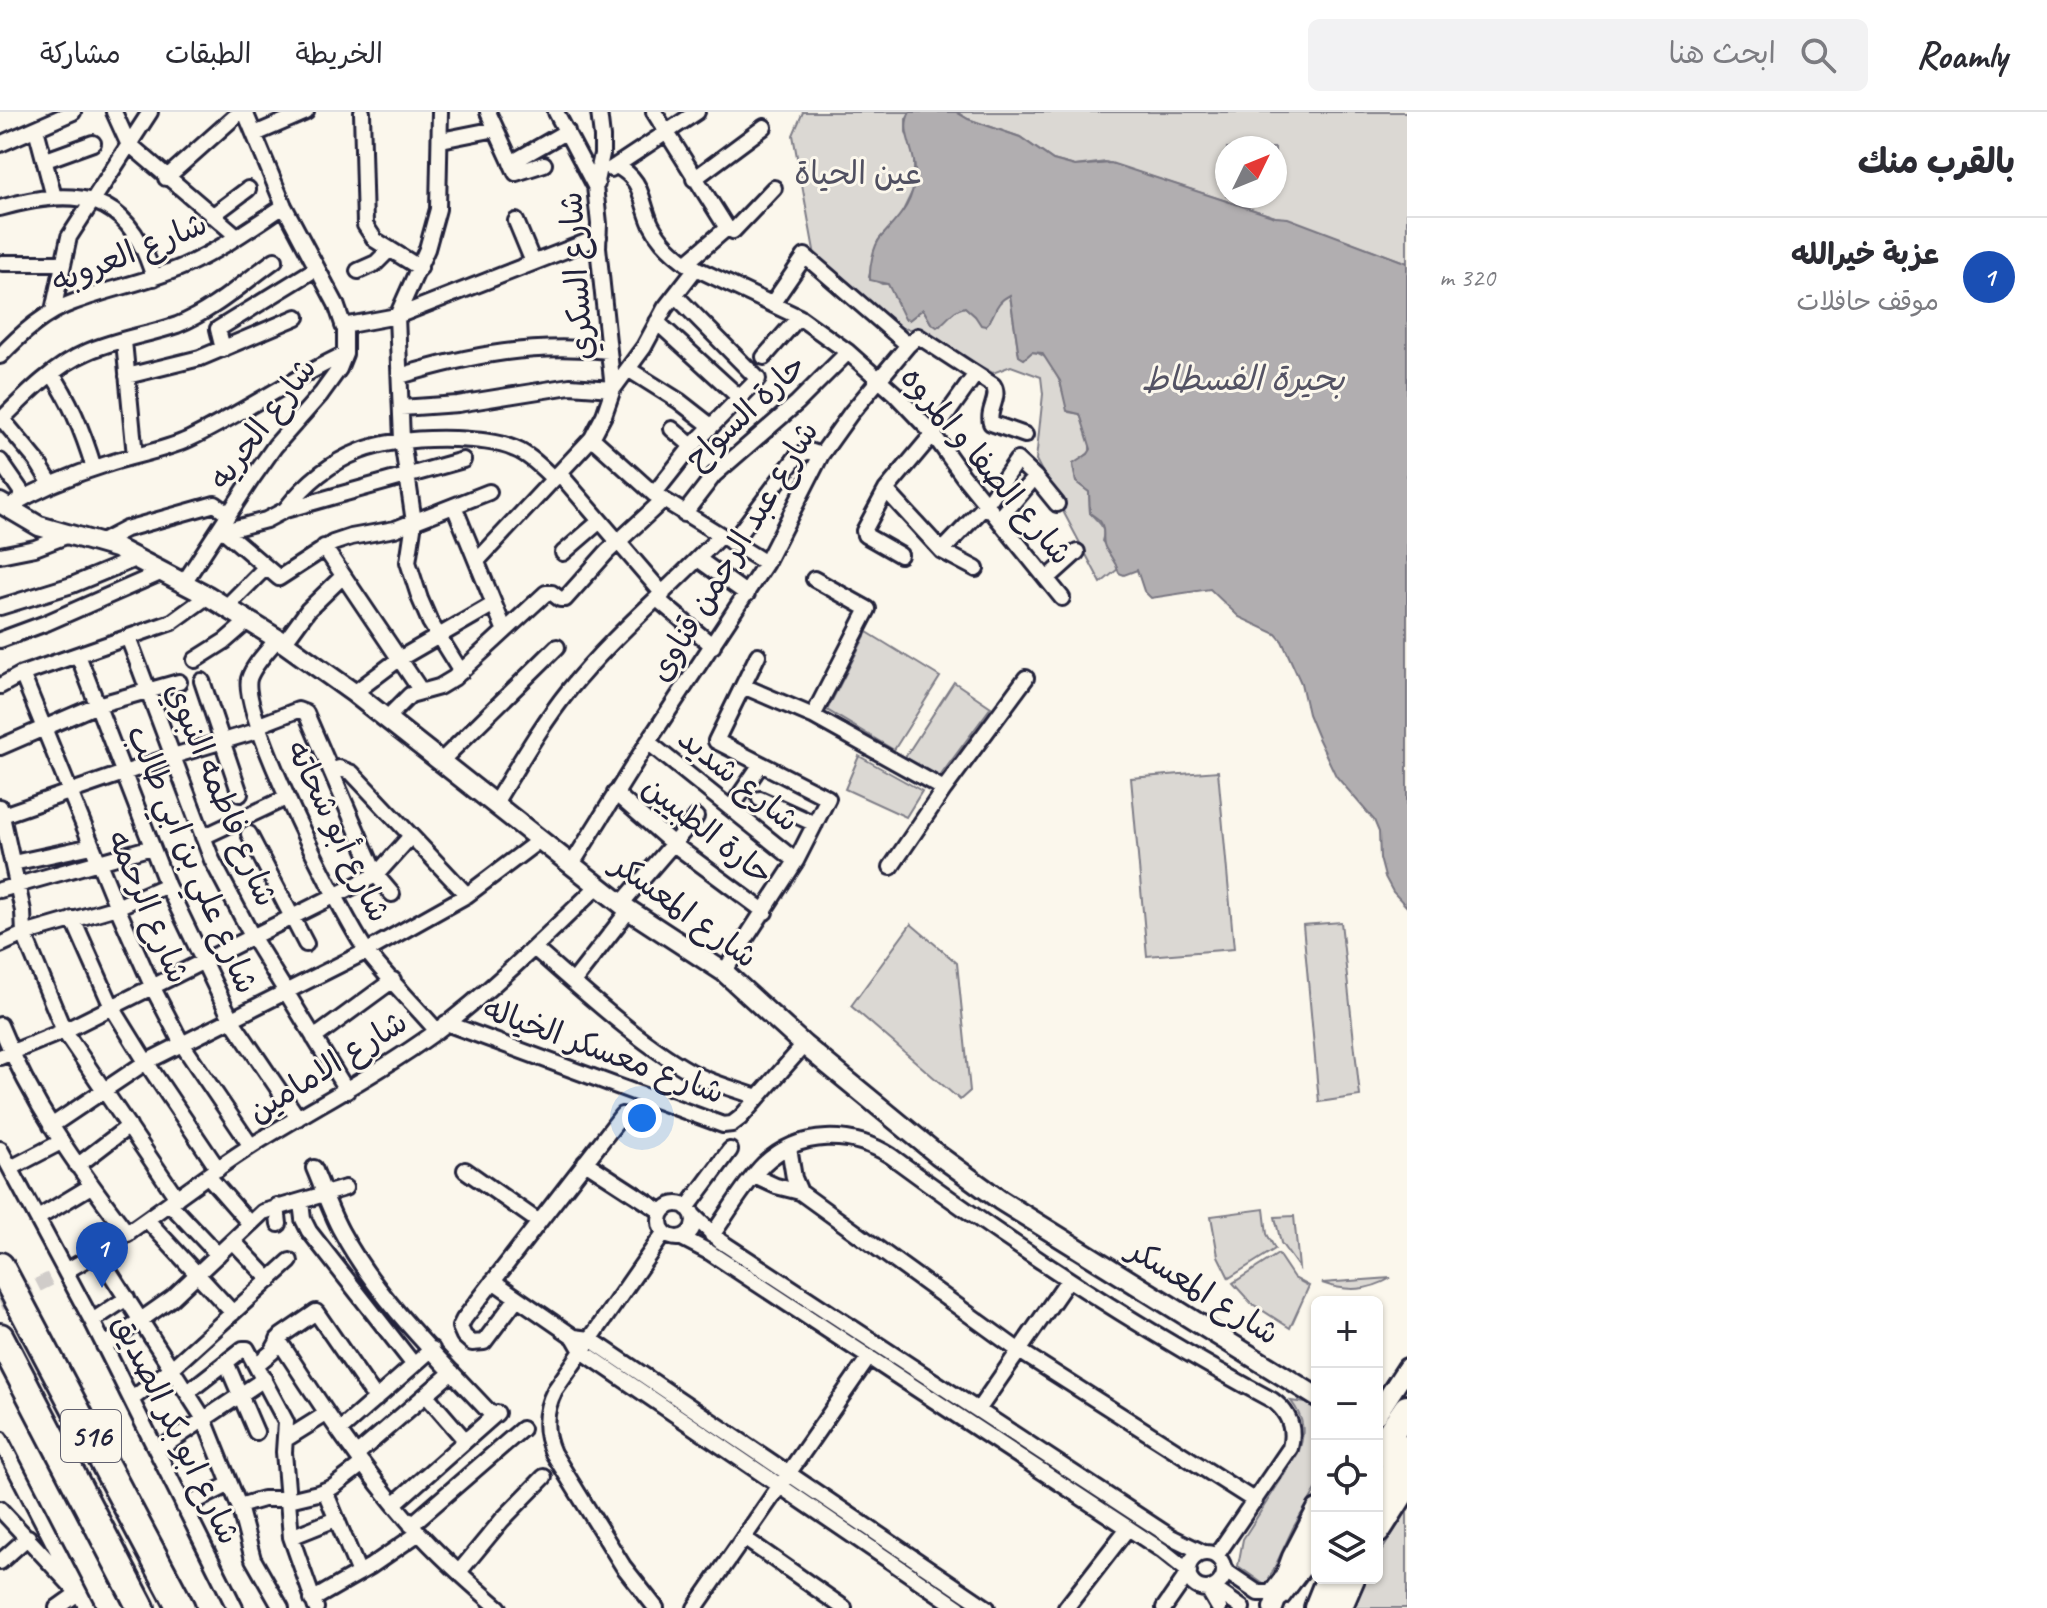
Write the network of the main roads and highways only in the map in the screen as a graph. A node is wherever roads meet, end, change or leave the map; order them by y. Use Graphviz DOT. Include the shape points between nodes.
graph roads {
  1 [pos="0,1266"];
  2 [pos="0,1337"];
  3 [pos="1407,1409"];
  4 [pos="1383,1444"];
  5 [pos="1407,1449"];
  6 [pos="1407,1483"];
  7 [pos="1383,1487"];
  8 [pos="1383,1521"];
  9 [pos="1311,1550"];
  10 [pos="1325,1584"];
  11 [pos="1346,1584"];
  12 [pos="1276,1601"];
  13 [pos="141,1608"];
  14 [pos="181,1608"];
  15 [pos="1315,1608"];
  16 [pos="1336,1608"];
  1 -- 14 [label="highway, 516"];
  2 -- 13 [label="highway, 516"];
  3 -- 4 [label="highway"];
  5 -- 7 [label="highway"];
  6 -- 8 [label="highway"];
  9 -- 12 [label="highway"];
  10 -- 15 [label="highway"];
  11 -- 16 [label="highway"];
}
